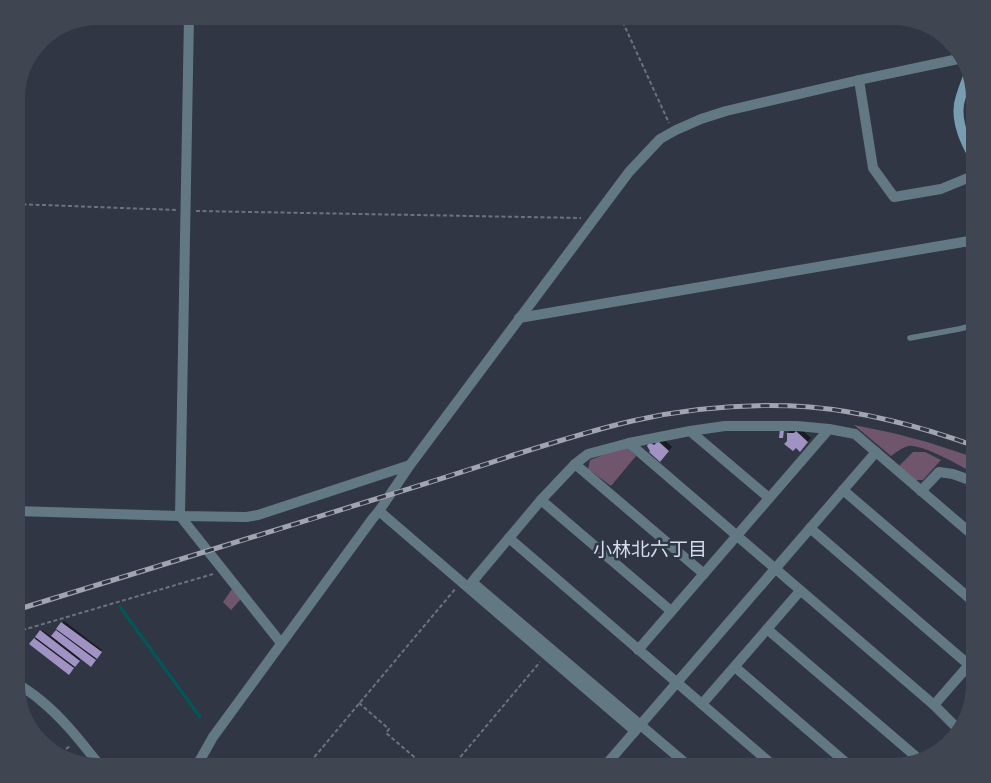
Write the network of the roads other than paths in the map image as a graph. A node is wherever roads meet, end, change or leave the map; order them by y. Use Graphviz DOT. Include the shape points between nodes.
graph roads {
  1 [pos="189,25"];
  2 [pos="954,60"];
  3 [pos="859,80"];
  4 [pos="965,86"];
  5 [pos="966,141"];
  6 [pos="966,179"];
  7 [pos="966,242"];
  8 [pos="520,318"];
  9 [pos="966,327"];
  10 [pos="910,338"];
  11 [pos="828,429"];
  12 [pos="690,431"];
  13 [pos="629,443"];
  14 [pos="876,452"];
  15 [pos="575,464"];
  16 [pos="410,465"];
  17 [pos="966,479"];
  18 [pos="843,490"];
  19 [pos="921,491"];
  20 [pos="769,498"];
  21 [pos="541,500"];
  22 [pos="25,511"];
  23 [pos="379,511"];
  24 [pos="180,516"];
  25 [pos="810,528"];
  26 [pos="966,529"];
  27 [pos="736,536"];
  28 [pos="509,538"];
  29 [pos="775,569"];
  30 [pos="704,574"];
  31 [pos="800,591"];
  32 [pos="966,596"];
  33 [pos="671,611"];
  34 [pos="767,629"];
  35 [pos="282,643"];
  36 [pos="638,650"];
  37 [pos="966,656"];
  38 [pos="735,667"];
  39 [pos="966,668"];
  40 [pos="677,682"];
  41 [pos="25,689"];
  42 [pos="702,704"];
  43 [pos="934,705"];
  44 [pos="954,725"];
  45 [pos="637,728"];
  46 [pos="914,755"];
  47 [pos="94,758"];
  48 [pos="201,758"];
  49 [pos="612,758"];
  50 [pos="678,758"];
  51 [pos="765,758"];
  52 [pos="841,758"];
  1 -- 24 [label="street"];
  2 -- 3 [label="street"];
  3 -- 6 [label="street" via="873,168 894,197 941,189"];
  3 -- 8 [label="street" via="726,111 660,139 629,172"];
  4 -- 5 [label="main road" via="959,113"];
  7 -- 8 [label="street"];
  8 -- 16 [label="street"];
  9 -- 10 [label="lane"];
  11 -- 12 [label="street" via="725,426"];
  11 -- 14 [label="street" via="855,434"];
  11 -- 20 [label="street"];
  12 -- 13 [label="street"];
  12 -- 20 [label="street"];
  13 -- 15 [label="street" via="588,454"];
  13 -- 27 [label="street"];
  14 -- 18 [label="street"];
  14 -- 19 [label="street"];
  15 -- 21 [label="street"];
  15 -- 30 [label="street"];
  16 -- 23 [label="street"];
  16 -- 24 [label="street" via="258,515"];
  17 -- 19 [label="street" via="939,472"];
  18 -- 25 [label="street"];
  18 -- 32 [label="street"];
  19 -- 26 [label="street"];
  20 -- 27 [label="street"];
  21 -- 28 [label="street"];
  21 -- 33 [label="street"];
  22 -- 24 [label="street"];
  23 -- 35 [label="street"];
  23 -- 45 [label="street" via="546,655"];
  24 -- 35 [label="street"];
  25 -- 29 [label="street"];
  25 -- 37 [label="street"];
  27 -- 29 [label="street"];
  27 -- 30 [label="street"];
  28 -- 36 [label="street"];
  28 -- 45 [label="street" via="472,582"];
  29 -- 31 [label="street"];
  29 -- 40 [label="street"];
  30 -- 33 [label="street"];
  31 -- 34 [label="street"];
  31 -- 43 [label="street"];
  33 -- 36 [label="street"];
  34 -- 38 [label="street"];
  34 -- 46 [label="street"];
  35 -- 48 [label="street"];
  36 -- 40 [label="street"];
  38 -- 42 [label="street"];
  38 -- 52 [label="street"];
  39 -- 43 [label="street"];
  40 -- 42 [label="street"];
  40 -- 45 [label="street"];
  41 -- 47 [label="street" via="62,720"];
  42 -- 51 [label="street"];
  43 -- 44 [label="street"];
  45 -- 49 [label="street"];
  45 -- 50 [label="street"];
}
